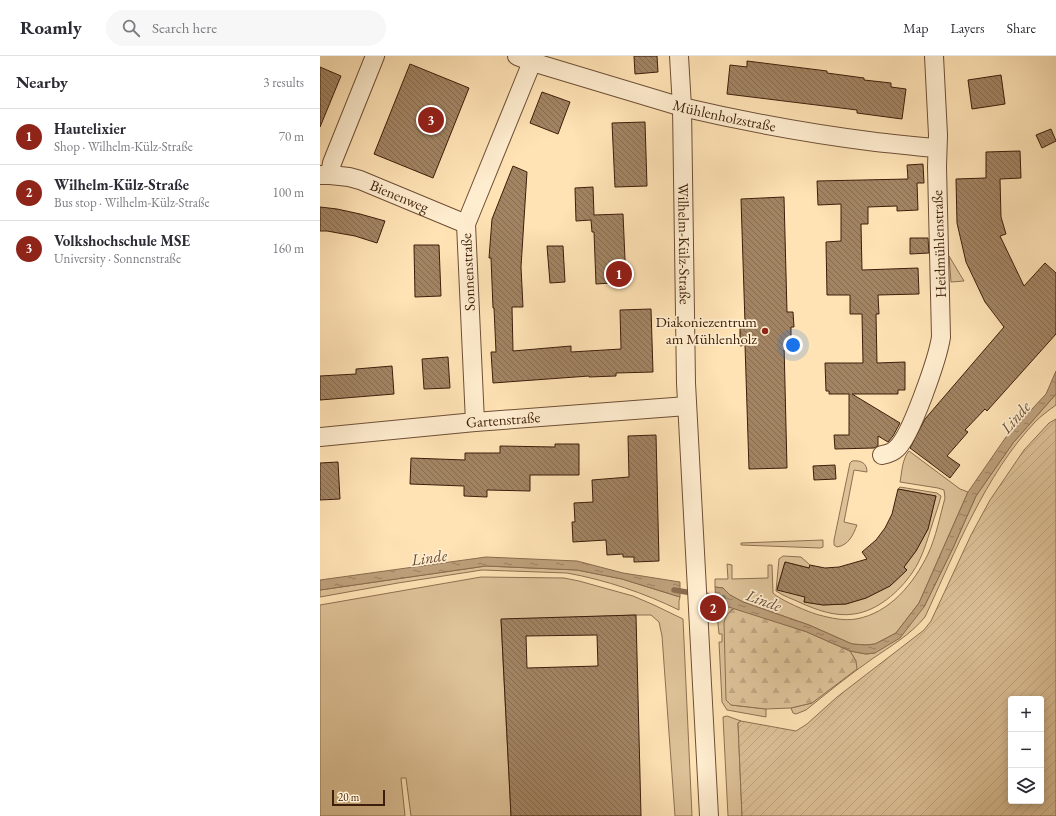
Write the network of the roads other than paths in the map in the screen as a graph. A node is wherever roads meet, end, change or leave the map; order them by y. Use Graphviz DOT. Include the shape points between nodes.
graph roads {
  1 [pos="375,56"];
  2 [pos="679,56"];
  3 [pos="934,56"];
  4 [pos="525,59"];
  5 [pos="682,107"];
  6 [pos="937,148"];
  7 [pos="325,175"];
  8 [pos="466,224"];
  9 [pos="688,406"];
  10 [pos="475,422"];
  11 [pos="320,437"];
  12 [pos="882,455"];
  13 [pos="709,816"];
  1 -- 7 [label="street, Bienenweg"];
  2 -- 5 [label="street, Wilhelm-Külz-Straße"];
  3 -- 6 [label="street, Heidmühlenstraße"];
  4 -- 5 [label="street, Mühlenholzstraße"];
  4 -- 8 [label="street, Sonnenstraße"];
  5 -- 6 [label="street, Mühlenholzstraße" via="840,138"];
  5 -- 9 [label="street, Wilhelm-Külz-Straße"];
  6 -- 12 [label="street, Heidmühlenstraße" via="941,337 939,351 910,428 896,449"];
  7 -- 8 [label="street, Bienenweg" via="360,180"];
  8 -- 10 [label="street, Sonnenstraße"];
  9 -- 10 [label="street, Gartenstraße"];
  9 -- 13 [label="street, Wilhelm-Külz-Straße"];
  10 -- 11 [label="street, Gartenstraße"];
}
